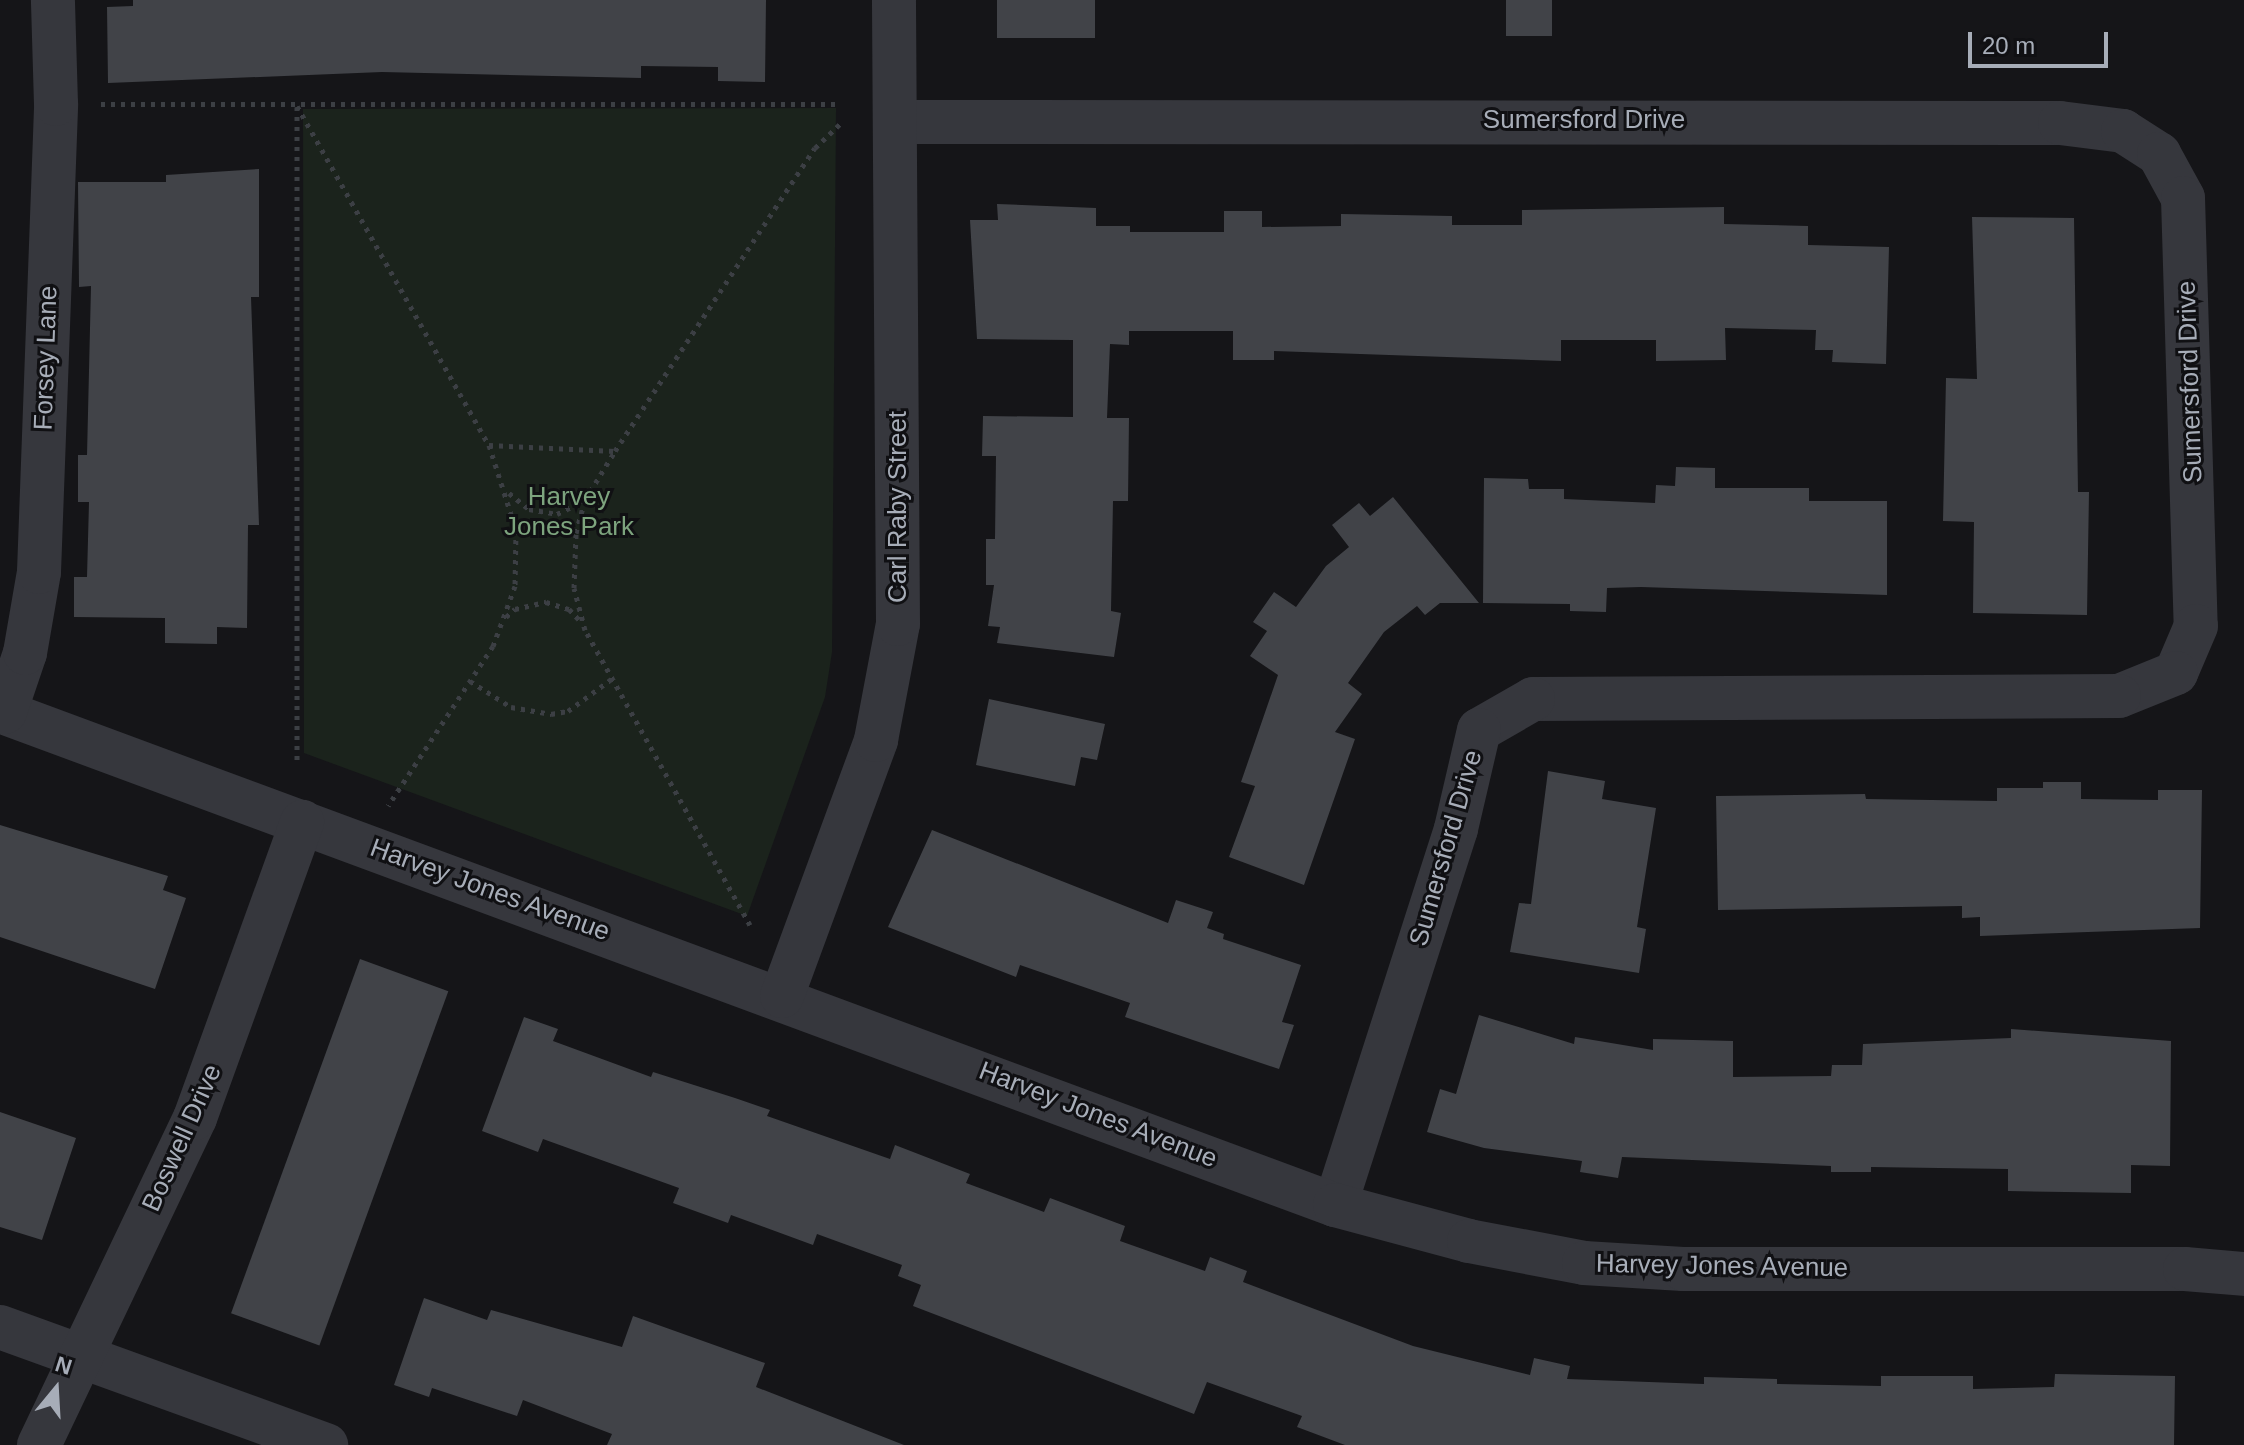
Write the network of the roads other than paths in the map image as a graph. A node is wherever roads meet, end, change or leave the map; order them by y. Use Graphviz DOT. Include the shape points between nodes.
graph roads {
  1 [pos="53,0"];
  2 [pos="894,0"];
  3 [pos="898,122"];
  4 [pos="2,711"];
  5 [pos="302,822"];
  6 [pos="782,996"];
  7 [pos="1335,1205"];
  8 [pos="2244,1274"];
  9 [pos="0,1327"];
  10 [pos="81,1357"];
  11 [pos="39,1445"];
  12 [pos="326,1445"];
  1 -- 4 [label="street, Forsey Lane" via="56,104 39,572 25,653"];
  2 -- 3 [label="street, Carl Raby Street"];
  3 -- 6 [label="street, Carl Raby Street" via="898,624 876,740"];
  3 -- 7 [label="street, Sumersford Drive" via="2060,123 2123,131 2159,154 2183,198 2196,626 2176,673 2119,696 1533,699 1479,730 1456,829"];
  4 -- 5 [label="street, Harvey Jones Avenue"];
  5 -- 6 [label="street, Harvey Jones Avenue"];
  5 -- 10 [label="street, Boswell Drive" via="200,1108"];
  6 -- 7 [label="street, Harvey Jones Avenue"];
  7 -- 8 [label="street, Harvey Jones Avenue" via="1584,1263 2185,1269"];
  9 -- 10 [label="street"];
  10 -- 11 [label="street, Boswell Drive"];
  10 -- 12 [label="street"];
}
